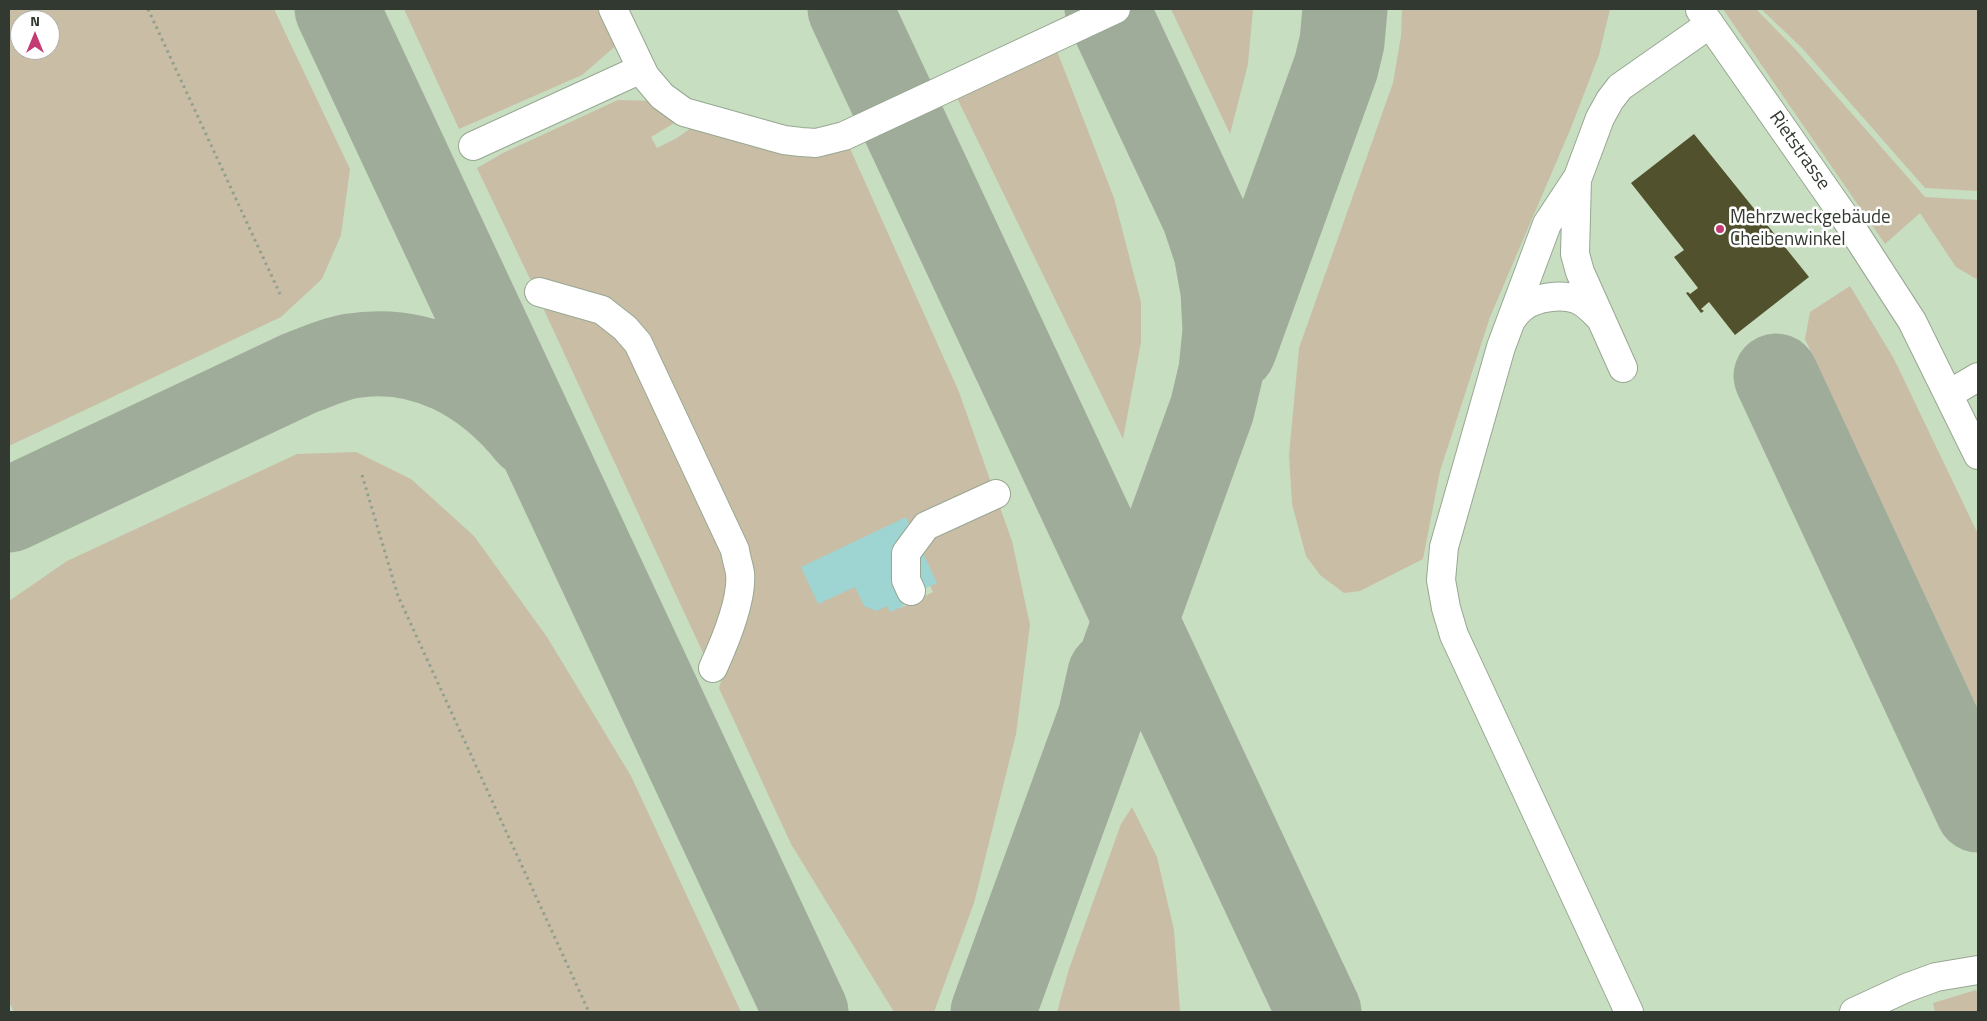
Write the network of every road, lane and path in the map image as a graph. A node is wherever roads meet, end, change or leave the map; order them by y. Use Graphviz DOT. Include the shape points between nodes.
graph roads {
  1 [pos="148,9"];
  2 [pos="613,9"];
  3 [pos="1116,9"];
  4 [pos="1704,16"];
  5 [pos="641,68"];
  6 [pos="473,146"];
  7 [pos="1578,177"];
  8 [pos="539,292"];
  9 [pos="280,294"];
  10 [pos="1512,319"];
  11 [pos="1602,320"];
  12 [pos="1623,368"];
  13 [pos="1978,377"];
  14 [pos="1949,394"];
  15 [pos="1978,455"];
  16 [pos="362,475"];
  17 [pos="996,494"];
  18 [pos="911,591"];
  19 [pos="713,668"];
  20 [pos="1978,970"];
  21 [pos="589,1012"];
  22 [pos="1629,1012"];
  23 [pos="1854,1012"];
  1 -- 9 [label="path"];
  2 -- 5 [label="lane"];
  3 -- 5 [label="lane" via="844,136 816,143 784,140 684,112 658,92"];
  4 -- 7 [label="lane" via="1620,87 1600,118"];
  4 -- 14 [label="lane, Rietstrasse" via="1844,216 1912,321"];
  5 -- 6 [label="lane"];
  7 -- 10 [label="lane" via="1548,224"];
  7 -- 11 [label="lane" via="1575,254"];
  8 -- 19 [label="lane" via="602,310 638,343 735,550 740,574 736,605"];
  10 -- 11 [label="lane" via="1534,301 1561,297 1576,299"];
  10 -- 22 [label="lane" via="1449,526 1440,580 1454,635"];
  11 -- 12 [label="lane"];
  13 -- 14 [label="lane"];
  14 -- 15 [label="lane, Rietstrasse"];
  16 -- 21 [label="path" via="398,596"];
  17 -- 18 [label="lane" via="926,526 906,554 906,580"];
  20 -- 23 [label="lane" via="1928,980"];
}
